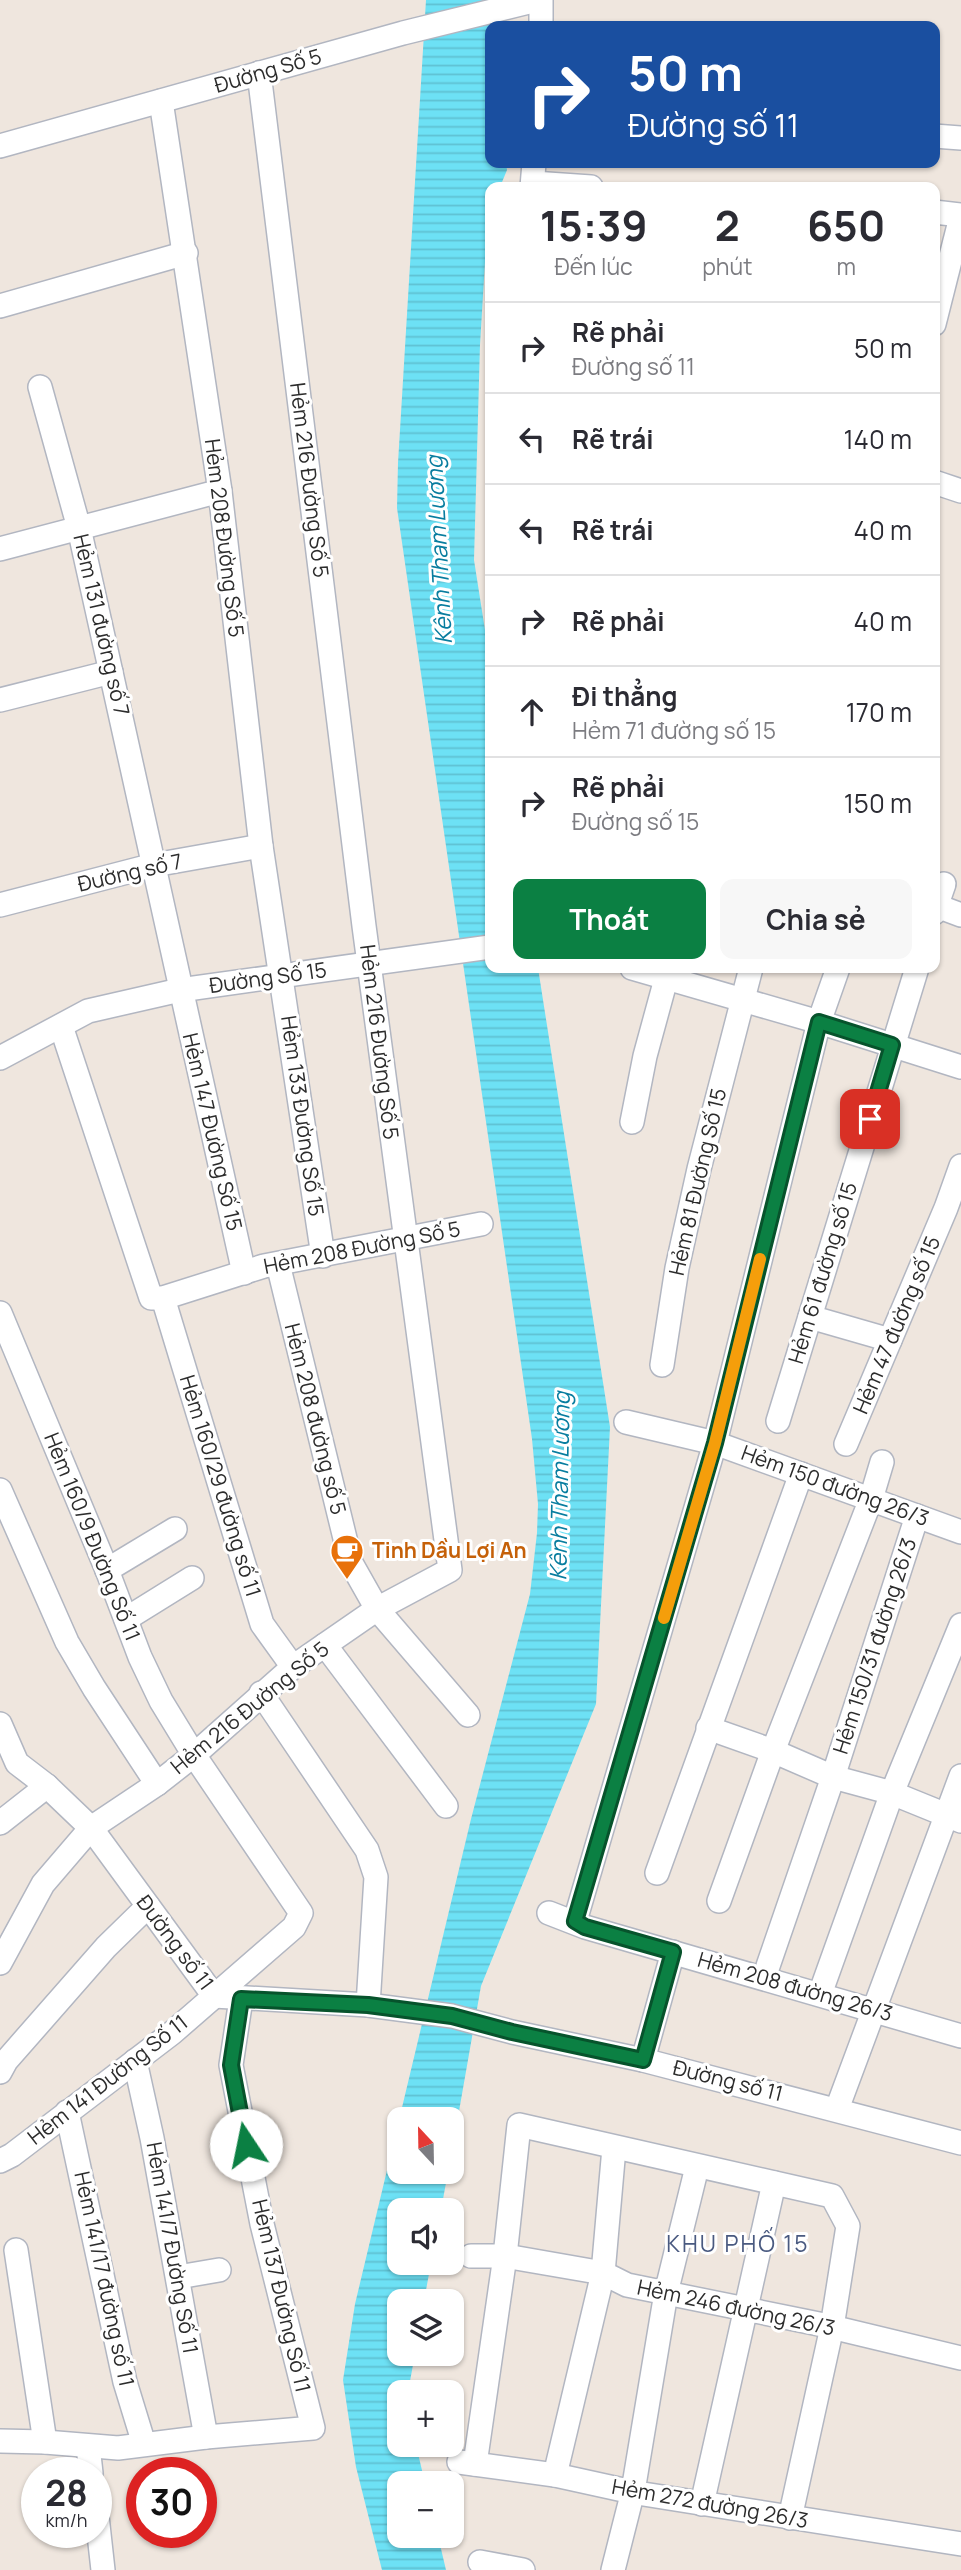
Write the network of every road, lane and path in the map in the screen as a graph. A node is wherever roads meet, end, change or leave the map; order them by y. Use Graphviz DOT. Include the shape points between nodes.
graph roads {
  1 [pos="539,0"];
  2 [pos="541,21"];
  3 [pos="259,74"];
  4 [pos="161,101"];
  5 [pos="940,136"];
  6 [pos="961,138"];
  7 [pos="0,146"];
  8 [pos="533,178"];
  9 [pos="559,182"];
  10 [pos="940,213"];
  11 [pos="961,216"];
  12 [pos="186,253"];
  13 [pos="953,287"];
  14 [pos="0,306"];
  15 [pos="940,312"];
  16 [pos="40,387"];
  17 [pos="940,484"];
  18 [pos="219,491"];
  19 [pos="961,491"];
  20 [pos="79,528"];
  21 [pos="0,549"];
  22 [pos="111,672"];
  23 [pos="0,700"];
  24 [pos="261,846"];
  25 [pos="154,864"];
  26 [pos="944,884"];
  27 [pos="940,896"];
  28 [pos="0,905"];
  29 [pos="940,910"];
  30 [pos="961,915"];
  31 [pos="485,948"];
  32 [pos="370,964"];
  33 [pos="668,973"];
  34 [pos="750,973"];
  35 [pos="836,973"];
  36 [pos="915,973"];
  37 [pos="281,975"];
  38 [pos="180,990"];
  39 [pos="742,1000"];
  40 [pos="819,1022"];
  41 [pos="61,1026"];
  42 [pos="892,1045"];
  43 [pos="0,1058"];
  44 [pos="961,1067"];
  45 [pos="632,1122"];
  46 [pos="961,1166"];
  47 [pos="953,1210"];
  48 [pos="481,1224"];
  49 [pos="404,1239"];
  50 [pos="323,1256"];
  51 [pos="278,1264"];
  52 [pos="244,1273"];
  53 [pos="157,1298"];
  54 [pos="0,1313"];
  55 [pos="810,1317"];
  56 [pos="890,1340"];
  57 [pos="662,1365"];
  58 [pos="778,1421"];
  59 [pos="626,1422"];
  60 [pos="715,1443"];
  61 [pos="846,1444"];
  62 [pos="882,1462"];
  63 [pos="801,1474"];
  64 [pos="0,1490"];
  65 [pos="871,1499"];
  66 [pos="918,1516"];
  67 [pos="175,1528"];
  68 [pos="961,1532"];
  69 [pos="107,1570"];
  70 [pos="192,1578"];
  71 [pos="377,1609"];
  72 [pos="126,1619"];
  73 [pos="961,1625"];
  74 [pos="325,1645"];
  75 [pos="293,1667"];
  76 [pos="261,1693"];
  77 [pos="468,1715"];
  78 [pos="0,1724"];
  79 [pos="708,1728"];
  80 [pos="773,1751"];
  81 [pos="194,1755"];
  82 [pos="961,1776"];
  83 [pos="833,1777"];
  84 [pos="157,1784"];
  85 [pos="47,1786"];
  86 [pos="892,1793"];
  87 [pos="446,1806"];
  88 [pos="953,1818"];
  89 [pos="0,1823"];
  90 [pos="91,1828"];
  91 [pos="657,1873"];
  92 [pos="719,1901"];
  93 [pos="148,1906"];
  94 [pos="549,1913"];
  95 [pos="575,1921"];
  96 [pos="673,1952"];
  97 [pos="0,1963"];
  98 [pos="768,1966"];
  99 [pos="820,1994"];
  100 [pos="214,1996"];
  101 [pos="241,1999"];
  102 [pos="368,2005"];
  103 [pos="875,2010"];
  104 [pos="961,2036"];
  105 [pos="643,2060"];
  106 [pos="135,2061"];
  107 [pos="0,2070"];
  108 [pos="837,2109"];
  109 [pos="68,2112"];
  110 [pos="961,2143"];
  111 [pos="614,2148"];
  112 [pos="0,2161"];
  113 [pos="697,2167"];
  114 [pos="774,2183"];
  115 [pos="16,2250"];
  116 [pos="471,2256"];
  117 [pos="505,2256"];
  118 [pos="219,2270"];
  119 [pos="603,2273"];
  120 [pos="178,2277"];
  121 [pos="666,2292"];
  122 [pos="745,2309"];
  123 [pos="832,2327"];
  124 [pos="961,2358"];
  125 [pos="206,2437"];
  126 [pos="0,2441"];
  127 [pos="45,2442"];
  128 [pos="144,2444"];
  129 [pos="88,2446"];
  130 [pos="89,2457"];
  131 [pos="555,2475"];
  132 [pos="634,2491"];
  133 [pos="702,2504"];
  134 [pos="790,2518"];
  135 [pos="961,2544"];
  136 [pos="101,2548"];
  137 [pos="480,2562"];
  138 [pos="103,2570"];
  139 [pos="523,2570"];
  140 [pos="612,2570"];
  1 -- 2 [label="street"];
  1 -- 3 [label="street, Đường Số 5"];
  3 -- 4 [label="street, Đường Số 5"];
  3 -- 32 [label="street, Hẻm 216 Đường Số 5"];
  4 -- 7 [label="street, Đường Số 5"];
  4 -- 12 [label="street, Hẻm 208 Đường Số 5"];
  5 -- 6 [label="street"];
  8 -- 9 [label="street"];
  10 -- 11 [label="street"];
  11 -- 13 [label="street"];
  12 -- 14 [label="street"];
  12 -- 18 [label="street, Hẻm 208 Đường Số 5"];
  13 -- 15 [label="street"];
  16 -- 20 [label="street, Hẻm 131 đường số 7"];
  17 -- 19 [label="street"];
  18 -- 20 [label="street"];
  18 -- 24 [label="street, Hẻm 208 Đường Số 5"];
  20 -- 21 [label="street"];
  20 -- 22 [label="street, Hẻm 131 đường số 7"];
  22 -- 23 [label="street"];
  22 -- 25 [label="street, Hẻm 131 đường số 7"];
  24 -- 25 [label="street, Đường số 7"];
  24 -- 37 [label="street, Hẻm 208 Đường Số 5"];
  25 -- 28 [label="street, Đường số 7"];
  25 -- 38 [label="street, Hẻm 131 đường số 7"];
  26 -- 27 [label="street"];
  29 -- 30 [label="street"];
  31 -- 32 [label="street, Đường Số 15"];
  32 -- 37 [label="street, Đường Số 15"];
  32 -- 49 [label="street, Hẻm 216 Đường Số 5"];
  33 -- 39 [label="street"];
  33 -- 45 [label="street"];
  34 -- 39 [label="street, Hẻm 81 Đường Số 15"];
  35 -- 40 [label="street"];
  36 -- 42 [label="street, Hẻm 61 đường số 15"];
  37 -- 38 [label="street, Đường Số 15"];
  37 -- 50 [label="street, Hẻm 133 Đường Số 15"];
  38 -- 41 [label="street, Đường Số 15" via="89,1011"];
  38 -- 52 [label="street, Hẻm 147 Đường Số 15"];
  39 -- 40 [label="street"];
  39 -- 57 [label="street, Hẻm 81 Đường Số 15" via="677,1268"];
  40 -- 42 [label="street"];
  40 -- 60 [label="street"];
  41 -- 43 [label="street"];
  41 -- 53 [label="street, Hẻm 160/29 đường số 11"];
  42 -- 44 [label="street"];
  42 -- 55 [label="street, Hẻm 61 đường số 15"];
  46 -- 47 [label="street, Hẻm 47 đường số 15"];
  47 -- 56 [label="street, Hẻm 47 đường số 15"];
  48 -- 49 [label="street, Hẻm 208 Đường Số 5"];
  49 -- 50 [label="street, Hẻm 208 Đường Số 5"];
  49 -- 71 [label="street, Hẻm 216 Đường Số 5" via="450,1570"];
  50 -- 51 [label="street, Hẻm 208 Đường Số 5"];
  51 -- 52 [label="street, Hẻm 208 Đường Số 5"];
  51 -- 71 [label="street, Hẻm 208 đường số 5" via="351,1563"];
  52 -- 53 [label="street, Hẻm 208 Đường Số 5"];
  53 -- 75 [label="street, Hẻm 160/29 đường số 11" via="262,1624"];
  54 -- 69 [label="street, Hẻm 160/9 Đường Số 11"];
  55 -- 56 [label="street"];
  55 -- 58 [label="street, Hẻm 61 đường số 15"];
  56 -- 61 [label="street, Hẻm 47 đường số 15"];
  59 -- 60 [label="street, Hẻm 150 đường 26/3"];
  60 -- 63 [label="street, Hẻm 150 đường 26/3"];
  60 -- 95 [label="street"];
  62 -- 65 [label="street"];
  63 -- 65 [label="street, Hẻm 150 đường 26/3"];
  63 -- 79 [label="street"];
  64 -- 84 [label="street" via="67,1642"];
  65 -- 66 [label="street, Hẻm 150 đường 26/3"];
  65 -- 80 [label="street"];
  66 -- 68 [label="street, Hẻm 150 đường 26/3"];
  66 -- 83 [label="street, Hẻm 150/31 đường 26/3"];
  67 -- 69 [label="street"];
  69 -- 72 [label="street, Hẻm 160/9 Đường Số 11"];
  70 -- 72 [label="street"];
  71 -- 74 [label="street, Hẻm 216 Đường Số 5"];
  71 -- 77 [label="street, Hẻm 208 đường số 5"];
  72 -- 81 [label="street, Hẻm 160/9 Đường Số 11" via="161,1701"];
  73 -- 86 [label="street"];
  74 -- 75 [label="street, Hẻm 216 Đường Số 5"];
  74 -- 87 [label="street"];
  75 -- 76 [label="street, Hẻm 216 Đường Số 5"];
  76 -- 81 [label="street, Hẻm 216 Đường Số 5"];
  76 -- 102 [label="street" via="367,1850 376,1877"];
  78 -- 85 [label="street, Đường số 11" via="17,1763"];
  79 -- 80 [label="street"];
  79 -- 91 [label="street"];
  80 -- 83 [label="street"];
  80 -- 92 [label="street"];
  81 -- 84 [label="street, Hẻm 216 Đường Số 5"];
  81 -- 100 [label="street, Hẻm 160/9 Đường Số 11" via="301,1913 294,1927"];
  82 -- 88 [label="street"];
  83 -- 86 [label="street"];
  83 -- 98 [label="street, Hẻm 150/31 đường 26/3"];
  84 -- 90 [label="street, Hẻm 216 Đường Số 5"];
  85 -- 89 [label="street"];
  85 -- 90 [label="street, Đường số 11"];
  86 -- 88 [label="street"];
  86 -- 99 [label="street"];
  88 -- 103 [label="street"];
  90 -- 93 [label="street, Đường số 11"];
  90 -- 97 [label="street, Hẻm 216 Đường Số 5" via="43,1884"];
  93 -- 100 [label="street, Đường số 11"];
  93 -- 107 [label="street" via="106,1947"];
  94 -- 95 [label="street, Hẻm 208 đường 26/3"];
  95 -- 96 [label="street, Hẻm 208 đường 26/3"];
  96 -- 99 [label="street, Hẻm 208 đường 26/3"];
  96 -- 105 [label="street"];
  99 -- 103 [label="street, Hẻm 208 đường 26/3"];
  100 -- 101 [label="street, Đường số 11"];
  100 -- 106 [label="street, Hẻm 141 Đường Số 11"];
  101 -- 102 [label="street, Đường số 11"];
  101 -- 125 [label="street, Hẻm 137 Đường Số 11" via="231,2065 262,2224 313,2428"];
  102 -- 105 [label="street, Đường số 11" via="452,2016"];
  103 -- 104 [label="street, Hẻm 208 đường 26/3"];
  103 -- 108 [label="street"];
  105 -- 108 [label="street, Đường số 11"];
  106 -- 109 [label="street, Hẻm 141 Đường Số 11"];
  106 -- 120 [label="street, Hẻm 141/7 Đường Số 11"];
  108 -- 110 [label="street, Đường số 11"];
  109 -- 112 [label="street, Hẻm 141 Đường Số 11"];
  109 -- 128 [label="street, Hẻm 141/17 đường số 11" via="125,2382"];
  111 -- 113 [label="street"];
  111 -- 117 [label="street" via="519,2125"];
  111 -- 119 [label="street"];
  113 -- 114 [label="street"];
  113 -- 121 [label="street"];
  114 -- 122 [label="street"];
  114 -- 123 [label="street" via="832,2196 848,2226"];
  115 -- 127 [label="street"];
  116 -- 117 [label="street, Hẻm 246 đường 26/3"];
  117 -- 119 [label="street, Hẻm 246 đường 26/3"];
  117 -- 131 [label="street, Hẻm 272 đường 26/3" via="467,2463"];
  118 -- 120 [label="street"];
  119 -- 121 [label="street, Hẻm 246 đường 26/3" via="627,2285"];
  119 -- 131 [label="street"];
  120 -- 125 [label="street, Hẻm 141/7 Đường Số 11"];
  121 -- 122 [label="street, Hẻm 246 đường 26/3"];
  121 -- 132 [label="street"];
  122 -- 123 [label="street, Hẻm 246 đường 26/3"];
  122 -- 133 [label="street"];
  123 -- 124 [label="street, Hẻm 246 đường 26/3"];
  123 -- 134 [label="street"];
  125 -- 128 [label="street"];
  126 -- 127 [label="street"];
  127 -- 129 [label="street"];
  128 -- 129 [label="street"];
  129 -- 130 [label="street"];
  131 -- 132 [label="street, Hẻm 272 đường 26/3"];
  132 -- 133 [label="street, Hẻm 272 đường 26/3"];
  132 -- 140 [label="street"];
  133 -- 134 [label="street, Hẻm 272 đường 26/3"];
  134 -- 135 [label="street, Hẻm 272 đường 26/3"];
  136 -- 138 [label="street"];
  137 -- 139 [label="street"];
}
